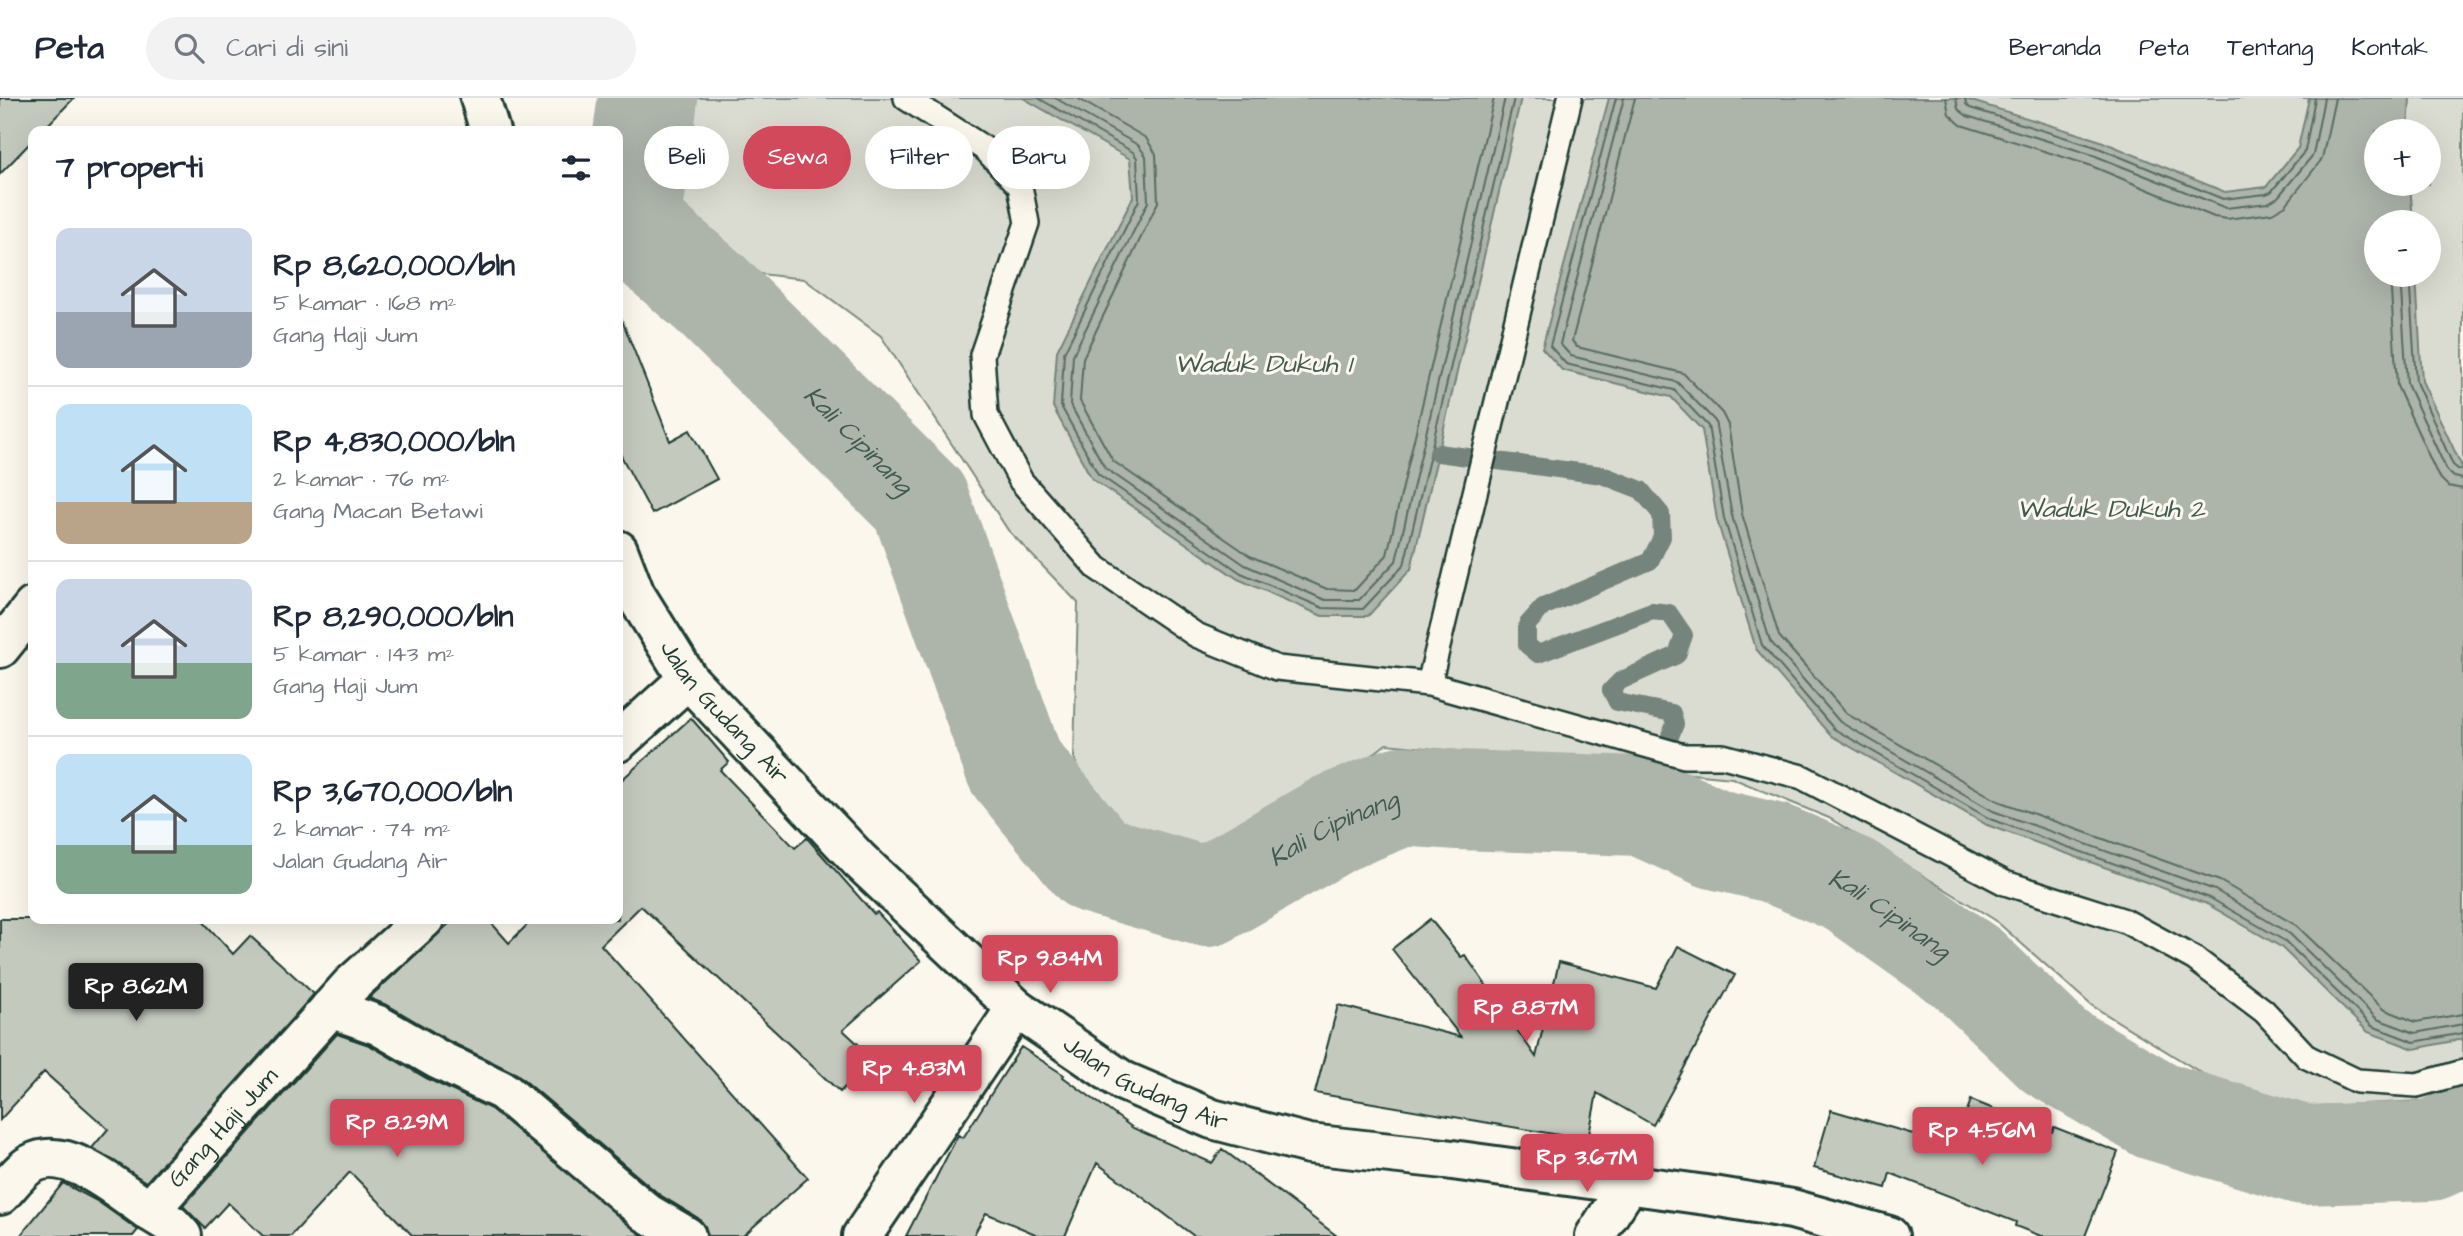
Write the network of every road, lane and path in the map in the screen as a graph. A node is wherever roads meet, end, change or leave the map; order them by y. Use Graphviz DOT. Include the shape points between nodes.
graph roads {
  1 [pos="906,98"];
  2 [pos="1570,98"];
  3 [pos="623,563"];
  4 [pos="28,613"];
  5 [pos="0,648"];
  6 [pos="688,679"];
  7 [pos="1429,684"];
  8 [pos="623,738"];
  9 [pos="418,924"];
  10 [pos="330,1008"];
  11 [pos="1016,1008"];
  12 [pos="2463,1072"];
  13 [pos="1629,1184"];
  14 [pos="0,1195"];
  15 [pos="149,1211"];
  16 [pos="182,1236"];
  17 [pos="686,1236"];
  18 [pos="862,1236"];
  19 [pos="1595,1236"];
  20 [pos="1889,1236"];
  1 -- 7 [label="lane" via="985,149 1020,186 1027,223 982,355 986,415 1021,481 1097,568 1196,635 1277,668"];
  2 -- 7 [label="lane"];
  3 -- 6 [label="street, Jalan Gudang Air" via="635,594"];
  4 -- 5 [label="street"];
  6 -- 8 [label="street"];
  6 -- 11 [label="street, Jalan Gudang Air" via="859,860"];
  7 -- 12 [label="lane" via="1685,757 1723,755 1802,777 2005,883 2125,921 2195,959 2264,1011 2307,1057 2357,1081 2417,1085"];
  9 -- 10 [label="street, Gang Haji Jum"];
  10 -- 15 [label="street, Gang Haji Jum"];
  10 -- 17 [label="street" via="378,1025 503,1090 647,1213"];
  11 -- 13 [label="street, Jalan Gudang Air" via="1123,1081 1212,1119 1309,1144"];
  11 -- 18 [label="street"];
  13 -- 19 [label="street"];
  13 -- 20 [label="street, Jalan Gudang Air" via="1792,1209"];
  14 -- 15 [label="street" via="31,1164 62,1160 100,1177"];
  15 -- 16 [label="street"];
}
